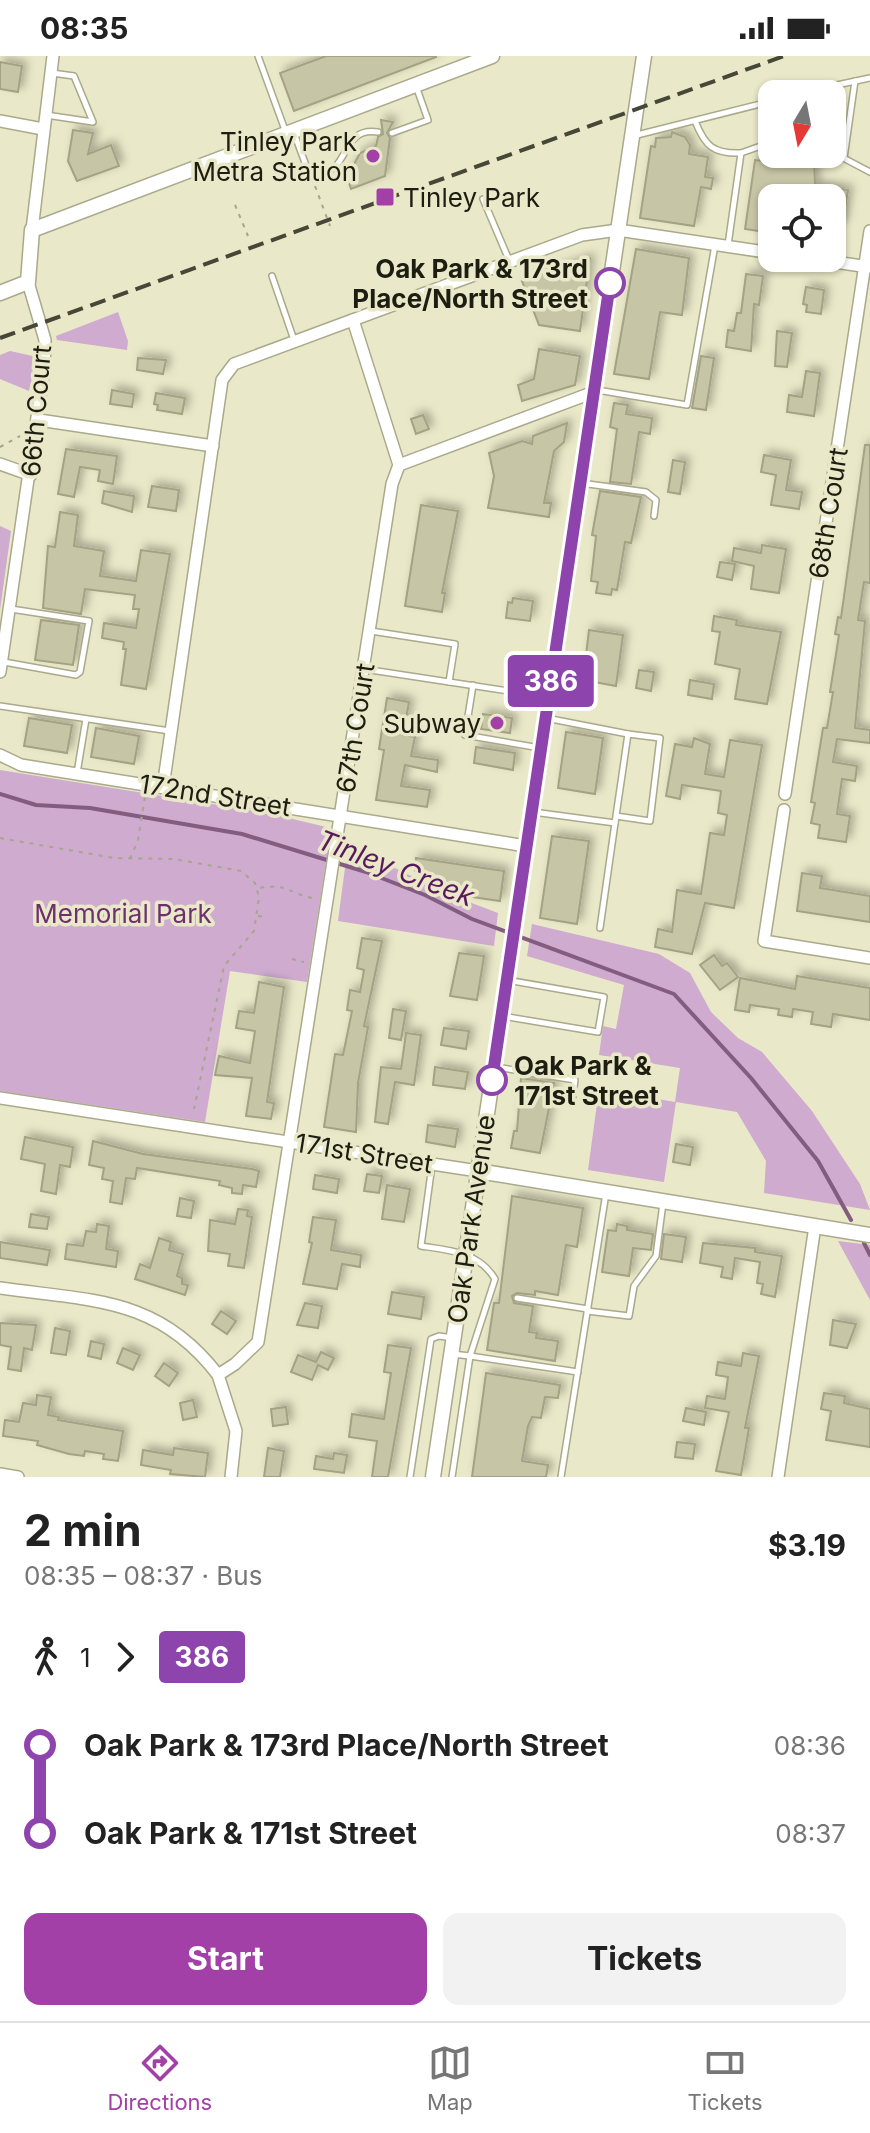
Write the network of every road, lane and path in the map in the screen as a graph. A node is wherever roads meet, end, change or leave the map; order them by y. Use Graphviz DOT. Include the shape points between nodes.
graph roads {
  1 [pos="53,56"];
  2 [pos="492,56"];
  3 [pos="644,56"];
  4 [pos="260,57"];
  5 [pos="51,73"];
  6 [pos="870,78"];
  7 [pos="855,81"];
  8 [pos="846,84"];
  9 [pos="416,85"];
  10 [pos="758,105"];
  11 [pos="45,115"];
  12 [pos="0,121"];
  13 [pos="695,121"];
  14 [pos="43,129"];
  15 [pos="378,132"];
  16 [pos="291,133"];
  17 [pos="392,133"];
  18 [pos="632,136"];
  19 [pos="846,144"];
  20 [pos="758,147"];
  21 [pos="741,153"];
  22 [pos="846,159"];
  23 [pos="870,172"];
  24 [pos="317,191"];
  25 [pos="483,199"];
  26 [pos="235,205"];
  27 [pos="330,226"];
  28 [pos="32,230"];
  29 [pos="618,230"];
  30 [pos="870,231"];
  31 [pos="248,236"];
  32 [pos="715,244"];
  33 [pos="728,246"];
  34 [pos="758,251"];
  35 [pos="510,261"];
  36 [pos="846,264"];
  37 [pos="867,267"];
  38 [pos="272,276"];
  39 [pos="28,282"];
  40 [pos="0,293"];
  41 [pos="353,320"];
  42 [pos="294,341"];
  43 [pos="594,391"];
  44 [pos="39,420"];
  45 [pos="26,436"];
  46 [pos="213,446"];
  47 [pos="0,447"];
  48 [pos="0,464"];
  49 [pos="399,465"];
  50 [pos="31,475"];
  51 [pos="580,483"];
  52 [pos="654,516"];
  53 [pos="10,609"];
  54 [pos="370,631"];
  55 [pos="1,667"];
  56 [pos="364,669"];
  57 [pos="449,682"];
  58 [pos="473,685"];
  59 [pos="549,697"];
  60 [pos="0,706"];
  61 [pos="545,718"];
  62 [pos="86,719"];
  63 [pos="171,732"];
  64 [pos="628,734"];
  65 [pos="541,748"];
  66 [pos="0,755"];
  67 [pos="77,773"];
  68 [pos="163,787"];
  69 [pos="785,794"];
  70 [pos="145,795"];
  71 [pos="784,810"];
  72 [pos="532,812"];
  73 [pos="342,815"];
  74 [pos="616,820"];
  75 [pos="0,838"];
  76 [pos="526,846"];
  77 [pos="130,859"];
  78 [pos="288,887"];
  79 [pos="258,888"];
  80 [pos="285,894"];
  81 [pos="315,898"];
  82 [pos="256,916"];
  83 [pos="267,917"];
  84 [pos="600,928"];
  85 [pos="870,958"];
  86 [pos="292,959"];
  87 [pos="305,962"];
  88 [pos="507,980"];
  89 [pos="501,1016"];
  90 [pos="494,1067"];
  91 [pos="0,1098"];
  92 [pos="572,1102"];
  93 [pos="194,1109"];
  94 [pos="289,1142"];
  95 [pos="432,1164"];
  96 [pos="478,1171"];
  97 [pos="607,1192"];
  98 [pos="663,1201"];
  99 [pos="815,1226"];
  100 [pos="870,1235"];
  101 [pos="466,1253"];
  102 [pos="0,1288"];
  103 [pos="517,1298"];
  104 [pos="588,1310"];
  105 [pos="452,1346"];
  106 [pos="470,1356"];
  107 [pos="578,1372"];
  108 [pos="218,1375"];
  109 [pos="0,1474"];
  110 [pos="18,1477"];
  111 [pos="231,1477"];
  112 [pos="410,1477"];
  113 [pos="433,1477"];
  114 [pos="452,1477"];
  115 [pos="561,1477"];
  116 [pos="778,1477"];
  1 -- 5 [label="street, 66th Court"];
  2 -- 9 [label="street"];
  3 -- 18 [label="street, Oak Park Avenue"];
  4 -- 16 [label="lane"];
  5 -- 11 [label="street, 66th Court"];
  5 -- 11 [label="lane" via="74,76 93,122"];
  6 -- 7 [label="lane"];
  7 -- 8 [label="lane"];
  7 -- 19 [label="lane"];
  9 -- 16 [label="street"];
  9 -- 17 [label="lane" via="428,120"];
  10 -- 13 [label="lane"];
  11 -- 14 [label="street, 66th Court"];
  12 -- 14 [label="street"];
  13 -- 18 [label="lane"];
  13 -- 21 [label="lane" via="704,144"];
  14 -- 28 [label="street, 66th Court"];
  15 -- 16 [label="lane" via="352,139 335,168 311,179"];
  16 -- 28 [label="street"];
  18 -- 29 [label="street, Oak Park Avenue"];
  20 -- 21 [label="lane"];
  21 -- 33 [label="lane"];
  22 -- 23 [label="lane"];
  24 -- 27 [label="path"];
  25 -- 35 [label="lane"];
  26 -- 31 [label="path"];
  28 -- 39 [label="street, 66th Court"];
  29 -- 32 [label="street"];
  29 -- 35 [label="street" via="582,235"];
  29 -- 43 [label="street, Oak Park Avenue"];
  30 -- 37 [label="street, 68th Court"];
  32 -- 33 [label="street"];
  32 -- 43 [label="lane" via="687,405"];
  33 -- 34 [label="street"];
  35 -- 41 [label="street"];
  36 -- 37 [label="street"];
  37 -- 69 [label="street, 68th Court"];
  38 -- 42 [label="lane"];
  39 -- 40 [label="street"];
  39 -- 44 [label="street, 66th Court" via="45,340"];
  41 -- 42 [label="street"];
  41 -- 49 [label="street"];
  42 -- 46 [label="street" via="234,364 222,380"];
  43 -- 49 [label="street"];
  43 -- 51 [label="street, Oak Park Avenue"];
  44 -- 46 [label="street"];
  44 -- 50 [label="street, 66th Court"];
  45 -- 47 [label="path"];
  46 -- 63 [label="street"];
  48 -- 50 [label="street"];
  49 -- 54 [label="street, 67th Court"];
  50 -- 53 [label="street, 66th Court"];
  51 -- 52 [label="lane" via="646,492 656,500"];
  51 -- 59 [label="street, Oak Park Avenue"];
  53 -- 55 [label="street, 66th Court"];
  53 -- 55 [label="lane" via="89,621 76,675"];
  54 -- 56 [label="street, 67th Court"];
  54 -- 57 [label="lane" via="455,644"];
  56 -- 57 [label="lane"];
  56 -- 73 [label="street, 67th Court"];
  57 -- 58 [label="lane"];
  58 -- 59 [label="lane"];
  58 -- 65 [label="lane" via="465,735"];
  59 -- 61 [label="street, Oak Park Avenue"];
  60 -- 62 [label="lane"];
  61 -- 64 [label="lane"];
  61 -- 65 [label="street, Oak Park Avenue"];
  62 -- 63 [label="lane"];
  62 -- 67 [label="lane"];
  63 -- 68 [label="street"];
  64 -- 74 [label="lane"];
  64 -- 74 [label="lane" via="660,738 650,821"];
  65 -- 72 [label="street, Oak Park Avenue"];
  66 -- 67 [label="street, 172nd Street" via="21,765"];
  67 -- 68 [label="street, 172nd Street"];
  68 -- 73 [label="street, 172nd Street"];
  70 -- 77 [label="path"];
  71 -- 85 [label="street" via="764,941"];
  72 -- 74 [label="lane"];
  72 -- 76 [label="street, Oak Park Avenue"];
  73 -- 76 [label="street, 172nd Street"];
  73 -- 94 [label="street, 67th Court"];
  74 -- 84 [label="lane"];
  75 -- 77 [label="path"];
  76 -- 88 [label="street, Oak Park Avenue"];
  77 -- 79 [label="path" via="174,859 241,871"];
  78 -- 79 [label="path"];
  78 -- 80 [label="path"];
  78 -- 81 [label="path"];
  79 -- 82 [label="path"];
  82 -- 83 [label="path"];
  82 -- 93 [label="path" via="248,941 224,966"];
  86 -- 87 [label="path"];
  88 -- 89 [label="street, Oak Park Avenue"];
  88 -- 89 [label="lane" via="604,997 598,1032"];
  89 -- 90 [label="street, Oak Park Avenue"];
  90 -- 92 [label="lane" via="575,1080"];
  90 -- 96 [label="street, Oak Park Avenue"];
  91 -- 94 [label="street, 171st Street"];
  94 -- 95 [label="street, 171st Street"];
  94 -- 108 [label="street, 67th Court" via="258,1342"];
  95 -- 96 [label="street, 171st Street"];
  95 -- 101 [label="lane" via="421,1246"];
  96 -- 97 [label="street, 171st Street"];
  96 -- 101 [label="street, Oak Park Avenue"];
  97 -- 98 [label="street, 171st Street"];
  97 -- 104 [label="lane"];
  98 -- 99 [label="street, 171st Street"];
  98 -- 104 [label="lane" via="656,1256 634,1286 629,1316"];
  99 -- 100 [label="street, 171st Street"];
  99 -- 116 [label="street"];
  101 -- 105 [label="street, Oak Park Avenue"];
  101 -- 106 [label="lane" via="495,1279"];
  102 -- 108 [label="street" via="140,1311 185,1337"];
  103 -- 104 [label="lane"];
  104 -- 107 [label="lane"];
  105 -- 106 [label="lane"];
  105 -- 112 [label="lane, Oak Park Avenue" via="435,1336 431,1339"];
  105 -- 113 [label="street, Oak Park Avenue"];
  106 -- 107 [label="lane"];
  106 -- 114 [label="lane"];
  107 -- 115 [label="lane"];
  108 -- 111 [label="street" via="236,1431"];
  109 -- 110 [label="street"];
}
